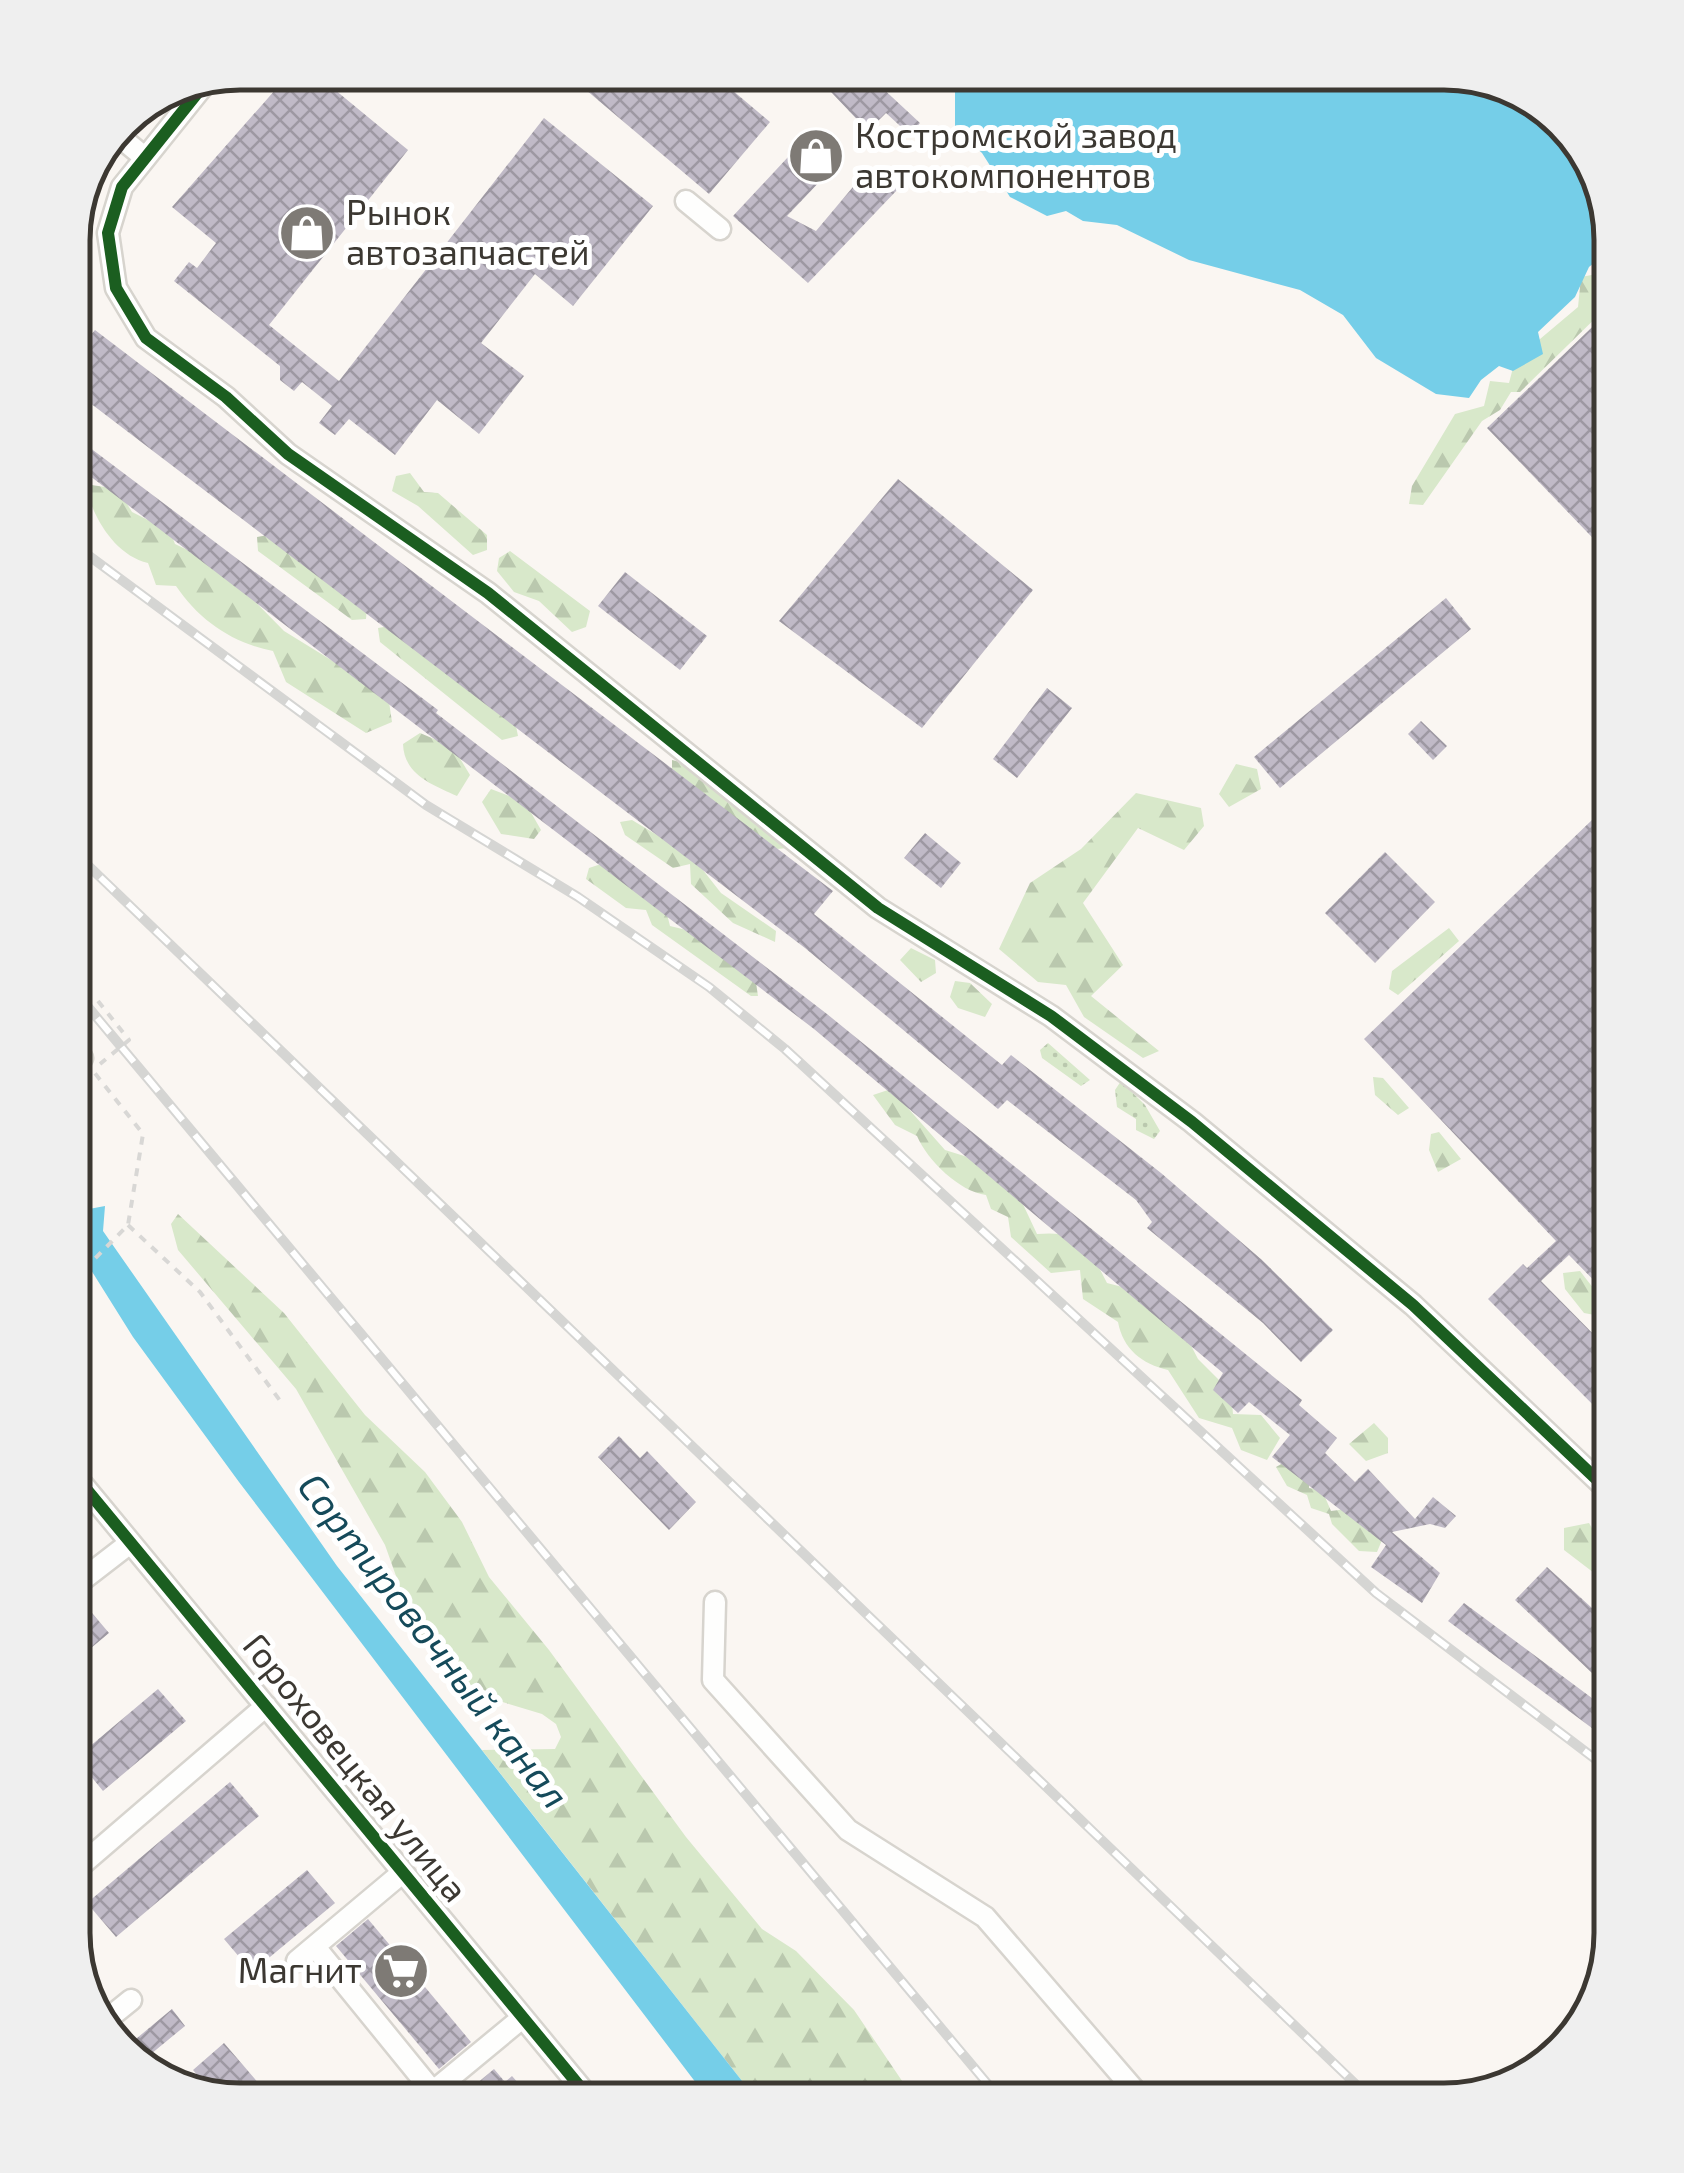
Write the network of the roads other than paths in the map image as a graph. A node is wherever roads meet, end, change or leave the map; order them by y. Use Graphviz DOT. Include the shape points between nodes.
graph roads {
  1 [pos="194,98"];
  2 [pos="127,142"];
  3 [pos="143,156"];
  4 [pos="686,201"];
  5 [pos="720,229"];
  6 [pos="1594,1476"];
  7 [pos="90,1494"];
  8 [pos="130,1542"];
  9 [pos="90,1574"];
  10 [pos="715,1602"];
  11 [pos="266,1706"];
  12 [pos="90,1857"];
  13 [pos="402,1873"];
  14 [pos="315,1947"];
  15 [pos="297,1961"];
  16 [pos="131,2000"];
  17 [pos="114,2014"];
  18 [pos="522,2018"];
  19 [pos="418,2083"];
  20 [pos="444,2083"];
  21 [pos="569,2083"];
  22 [pos="1128,2083"];
  1 -- 3 [label="street"];
  2 -- 3 [label="street"];
  3 -- 6 [label="street" via="122,187 108,232 116,288 146,338 288,454 488,593 878,908 1051,1016 1192,1122 1413,1306"];
  4 -- 5 [label="street"];
  7 -- 8 [label="street, Гороховецкая улица"];
  8 -- 9 [label="street"];
  8 -- 11 [label="street, Гороховецкая улица"];
  10 -- 22 [label="street" via="713,1680 848,1830 985,1916"];
  11 -- 12 [label="street"];
  11 -- 13 [label="street, Гороховецкая улица"];
  13 -- 14 [label="street"];
  13 -- 18 [label="street, Гороховецкая улица"];
  14 -- 15 [label="street"];
  14 -- 19 [label="street"];
  16 -- 17 [label="street"];
  18 -- 20 [label="street"];
  18 -- 21 [label="street, Гороховецкая улица"];
}
